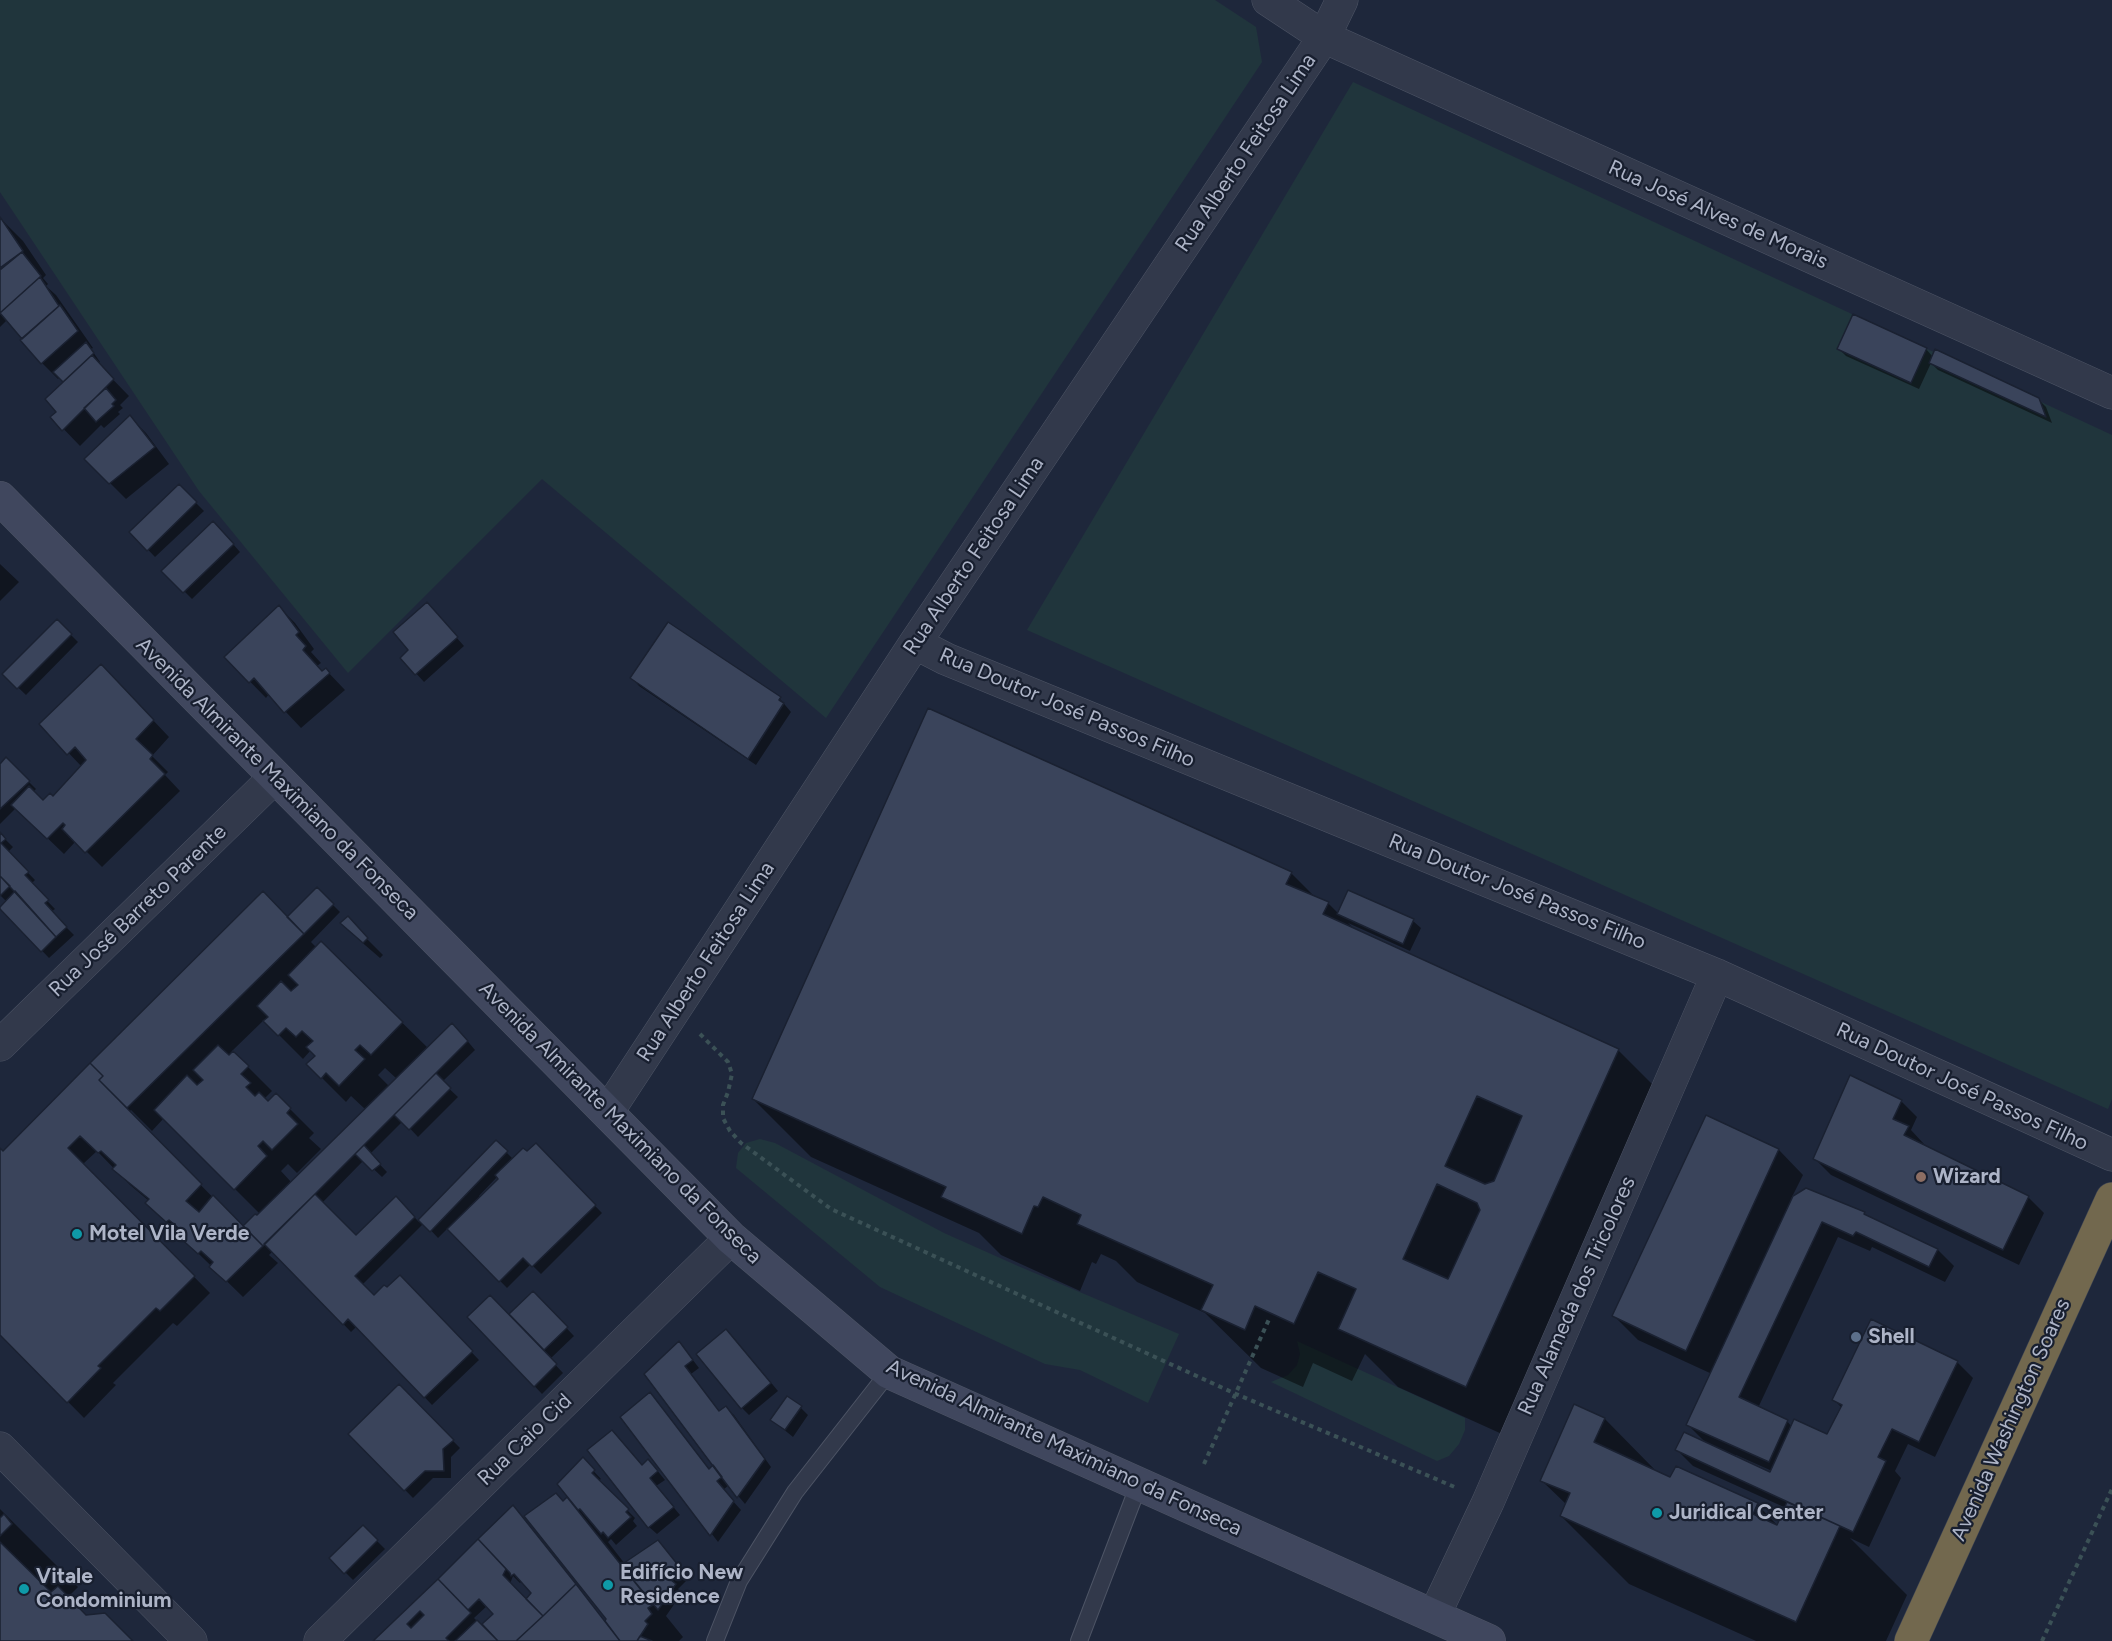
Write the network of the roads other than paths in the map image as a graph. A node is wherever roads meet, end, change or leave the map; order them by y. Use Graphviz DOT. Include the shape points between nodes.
graph roads {
  1 [pos="1268,0"];
  2 [pos="1342,0"];
  3 [pos="1324,37"];
  4 [pos="2112,393"];
  5 [pos="0,498"];
  6 [pos="915,643"];
  7 [pos="275,777"];
  8 [pos="1717,975"];
  9 [pos="0,1045"];
  10 [pos="607,1113"];
  11 [pos="2112,1155"];
  12 [pos="2112,1199"];
  13 [pos="731,1238"];
  14 [pos="889,1372"];
  15 [pos="0,1448"];
  16 [pos="1139,1484"];
  17 [pos="1434,1616"];
  18 [pos="191,1641"];
  19 [pos="320,1641"];
  20 [pos="715,1641"];
  21 [pos="1079,1641"];
  22 [pos="1489,1641"];
  23 [pos="1911,1641"];
  1 -- 3 [label="street, Rua José Alves de Morais"];
  2 -- 3 [label="street, Rua Alberto Feitosa Lima"];
  3 -- 4 [label="street, Rua José Alves de Morais"];
  3 -- 6 [label="street, Rua Alberto Feitosa Lima"];
  5 -- 7 [label="main road, Avenida Almirante Maximiano da Fonseca"];
  6 -- 8 [label="street, Rua Doutor José Passos Filho"];
  6 -- 10 [label="street, Rua Alberto Feitosa Lima"];
  7 -- 9 [label="street, Rua José Barreto Parente"];
  7 -- 10 [label="main road, Avenida Almirante Maximiano da Fonseca"];
  8 -- 11 [label="street, Rua Doutor José Passos Filho"];
  8 -- 17 [label="street, Rua Alameda dos Tricolores" via="1488,1502"];
  10 -- 13 [label="main road, Avenida Almirante Maximiano da Fonseca"];
  12 -- 23 [label="highway, Avenida Washington Soares"];
  13 -- 14 [label="main road, Avenida Almirante Maximiano da Fonseca"];
  13 -- 19 [label="street, Rua Caio Cid"];
  14 -- 16 [label="main road, Avenida Almirante Maximiano da Fonseca"];
  14 -- 20 [label="lane" via="795,1492 739,1581"];
  15 -- 18 [label="street"];
  16 -- 17 [label="main road, Avenida Almirante Maximiano da Fonseca"];
  16 -- 21 [label="lane"];
  17 -- 22 [label="main road, Avenida Almirante Maximiano da Fonseca"];
}
